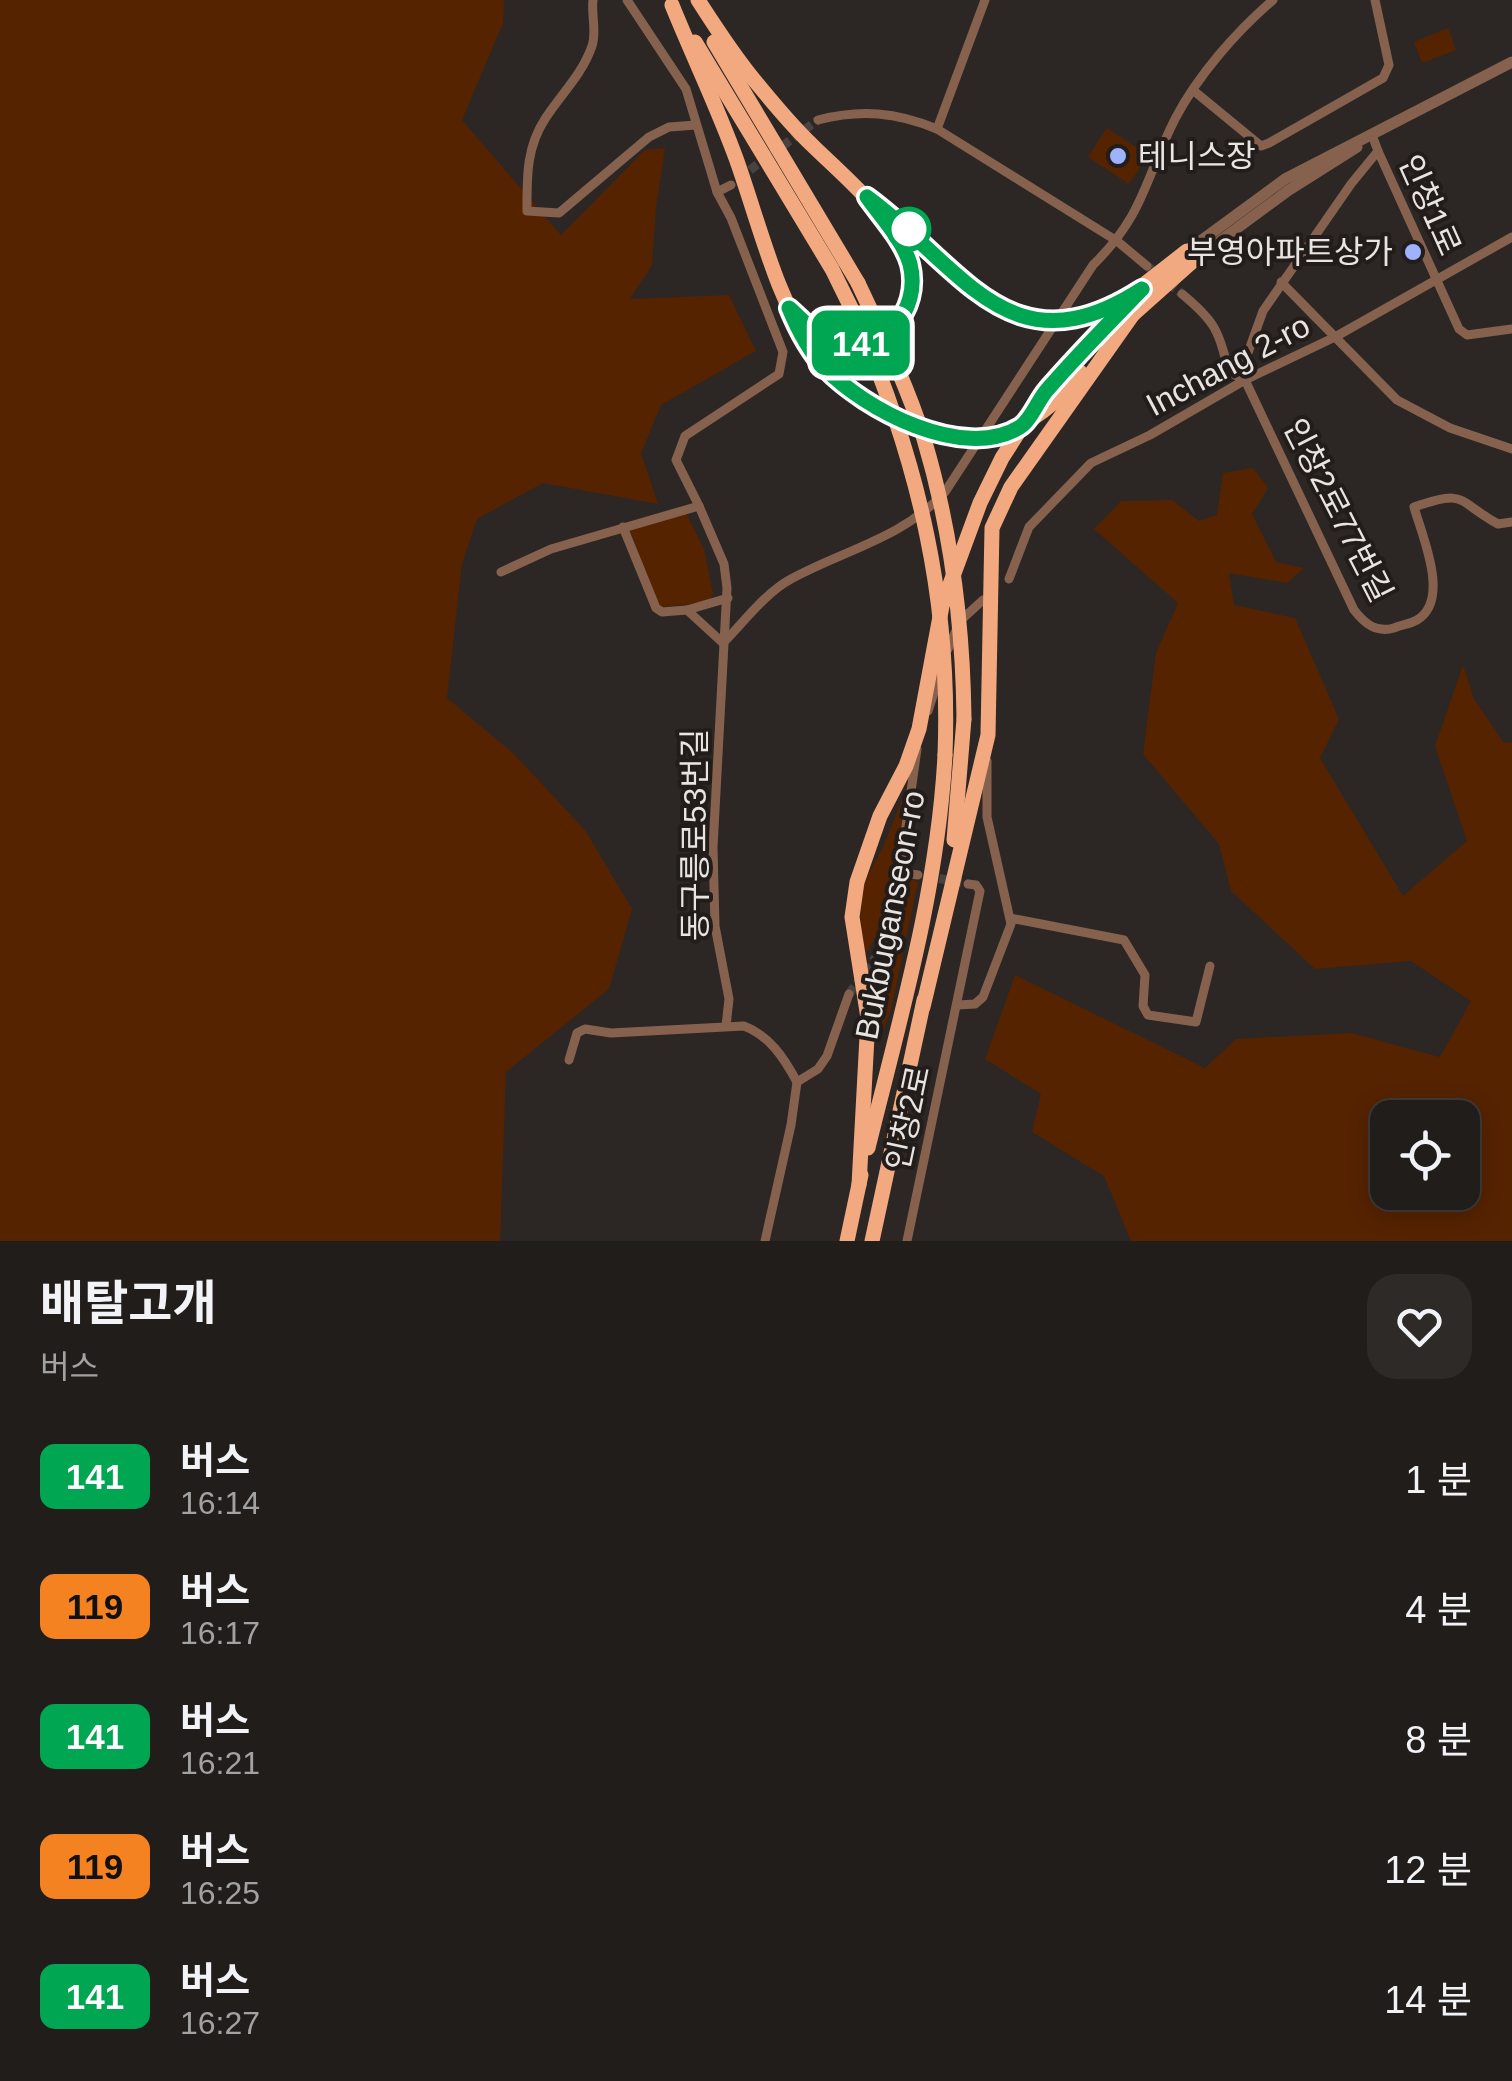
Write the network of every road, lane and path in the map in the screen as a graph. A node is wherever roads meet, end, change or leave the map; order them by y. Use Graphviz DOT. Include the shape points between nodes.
graph roads {
  1 [pos="593,0"];
  2 [pos="627,0"];
  3 [pos="698,0"];
  4 [pos="710,0"];
  5 [pos="984,0"];
  6 [pos="1273,0"];
  7 [pos="1375,0"];
  8 [pos="676,2"];
  9 [pos="724,42"];
  10 [pos="1512,62"];
  11 [pos="1194,92"];
  12 [pos="818,120"];
  13 [pos="696,125"];
  14 [pos="937,129"];
  15 [pos="1372,135"];
  16 [pos="1378,151"];
  17 [pos="730,184"];
  18 [pos="717,192"];
  19 [pos="867,197"];
  20 [pos="1512,238"];
  21 [pos="1117,241"];
  22 [pos="1190,256"];
  23 [pos="1147,266"];
  24 [pos="1437,280"];
  25 [pos="1281,282"];
  26 [pos="1142,289"];
  27 [pos="1182,294"];
  28 [pos="789,308"];
  29 [pos="1136,310"];
  30 [pos="1512,329"];
  31 [pos="1335,337"];
  32 [pos="1245,380"];
  33 [pos="1512,449"];
  34 [pos="699,506"];
  35 [pos="1512,522"];
  36 [pos="623,527"];
  37 [pos="502,572"];
  38 [pos="1009,579"];
  39 [pos="983,600"];
  40 [pos="728,602"];
  41 [pos="687,610"];
  42 [pos="751,615"];
  43 [pos="723,643"];
  44 [pos="919,728"];
  45 [pos="987,738"];
  46 [pos="902,873"];
  47 [pos="918,875"];
  48 [pos="968,884"];
  49 [pos="1010,918"];
  50 [pos="878,954"];
  51 [pos="1210,966"];
  52 [pos="849,994"];
  53 [pos="958,1005"];
  54 [pos="923,1007"];
  55 [pos="726,1026"];
  56 [pos="570,1060"];
  57 [pos="796,1082"];
  58 [pos="859,1185"];
  59 [pos="765,1241"];
  60 [pos="848,1241"];
  61 [pos="872,1241"];
  62 [pos="906,1241"];
  1 -- 13 [label="street" via="595,34 585,64 532,144 527,211 559,212 650,137"];
  2 -- 13 [label="street, 동구릉로53번길" via="686,90"];
  3 -- 9 [label="highway"];
  4 -- 9 [label="highway"];
  5 -- 14 [label="street"];
  6 -- 11 [label="street"];
  7 -- 11 [label="street" via="1389,64 1383,78 1269,143 1261,146"];
  8 -- 28 [label="highway"];
  8 -- 54 [label="highway, Bukbuganseon-ro, bridge" via="858,283 901,379 940,499 964,668 964,720 953,850"];
  8 -- 58 [label="highway, Bukbuganseon-ro, bridge" via="860,324 914,474 935,574 948,696 938,844"];
  9 -- 19 [label="highway" via="810,144"];
  10 -- 15 [label="street"];
  11 -- 21 [label="street"];
  12 -- 14 [label="street" via="866,111"];
  13 -- 18 [label="street, 동구릉로53번길"];
  14 -- 21 [label="street"];
  15 -- 16 [label="street, 인창1로"];
  15 -- 22 [label="street" via="1286,180"];
  16 -- 24 [label="street, 인창1로"];
  16 -- 25 [label="street"];
  17 -- 18 [label="street"];
  18 -- 34 [label="street, 동구릉로53번길" via="784,352 779,374 685,436 676,460"];
  19 -- 26 [label="highway, bridge" via="1004,310 1077,320"];
  19 -- 28 [label="highway" via="910,265 910,300 900,322 878,340 846,344 819,334"];
  20 -- 24 [label="street, Inchang 2-ro"];
  21 -- 23 [label="street"];
  21 -- 42 [label="street" via="1093,264 930,508 902,528 788,580"];
  22 -- 26 [label="highway"];
  22 -- 29 [label="highway"];
  24 -- 30 [label="street, 인창1로" via="1463,333"];
  24 -- 31 [label="street, Inchang 2-ro"];
  25 -- 31 [label="street"];
  25 -- 32 [label="street" via="1251,339"];
  26 -- 44 [label="highway" via="1041,397 1002,458 942,606"];
  27 -- 32 [label="street" via="1207,315 1229,372"];
  28 -- 29 [label="highway, bridge" via="816,358 844,386 878,409 972,438 1038,416"];
  29 -- 45 [label="highway" via="1011,487 992,528"];
  31 -- 32 [label="street, Inchang 2-ro"];
  31 -- 33 [label="street" via="1403,405"];
  32 -- 35 [label="street, 인창2로77번길" via="1354,610 1374,628 1416,620 1430,601 1434,579 1414,508 1454,496 1498,524"];
  32 -- 38 [label="street, Inchang 2-ro" via="1082,471 1028,527"];
  34 -- 36 [label="street"];
  34 -- 40 [label="street, 동구릉로53번길" via="724,564"];
  36 -- 37 [label="street"];
  36 -- 41 [label="street" via="656,608"];
  39 -- 44 [label="street" via="950,638"];
  40 -- 41 [label="street"];
  40 -- 42 [label="street" via="734,618"];
  40 -- 43 [label="street, 동구릉로53번길"];
  41 -- 43 [label="street"];
  42 -- 43 [label="street"];
  43 -- 55 [label="street, 동구릉로53번길" via="714,882"];
  44 -- 46 [label="street"];
  44 -- 58 [label="highway" via="856,882 852,916 868,1018"];
  45 -- 49 [label="street" via="987,817"];
  45 -- 54 [label="highway"];
  46 -- 47 [label="street"];
  46 -- 50 [label="street"];
  48 -- 53 [label="street, 인창2로" via="980,891"];
  49 -- 51 [label="street" via="1124,940 1143,967 1148,1014 1196,1022"];
  49 -- 53 [label="street" via="983,997"];
  52 -- 57 [label="street" via="827,1056"];
  53 -- 62 [label="street, 인창2로"];
  54 -- 61 [label="highway, Bukbuganseon-ro"];
  55 -- 56 [label="street" via="612,1033 584,1028"];
  55 -- 57 [label="street" via="760,1032"];
  57 -- 59 [label="street"];
  58 -- 60 [label="highway, Bukbuganseon-ro"];
}
